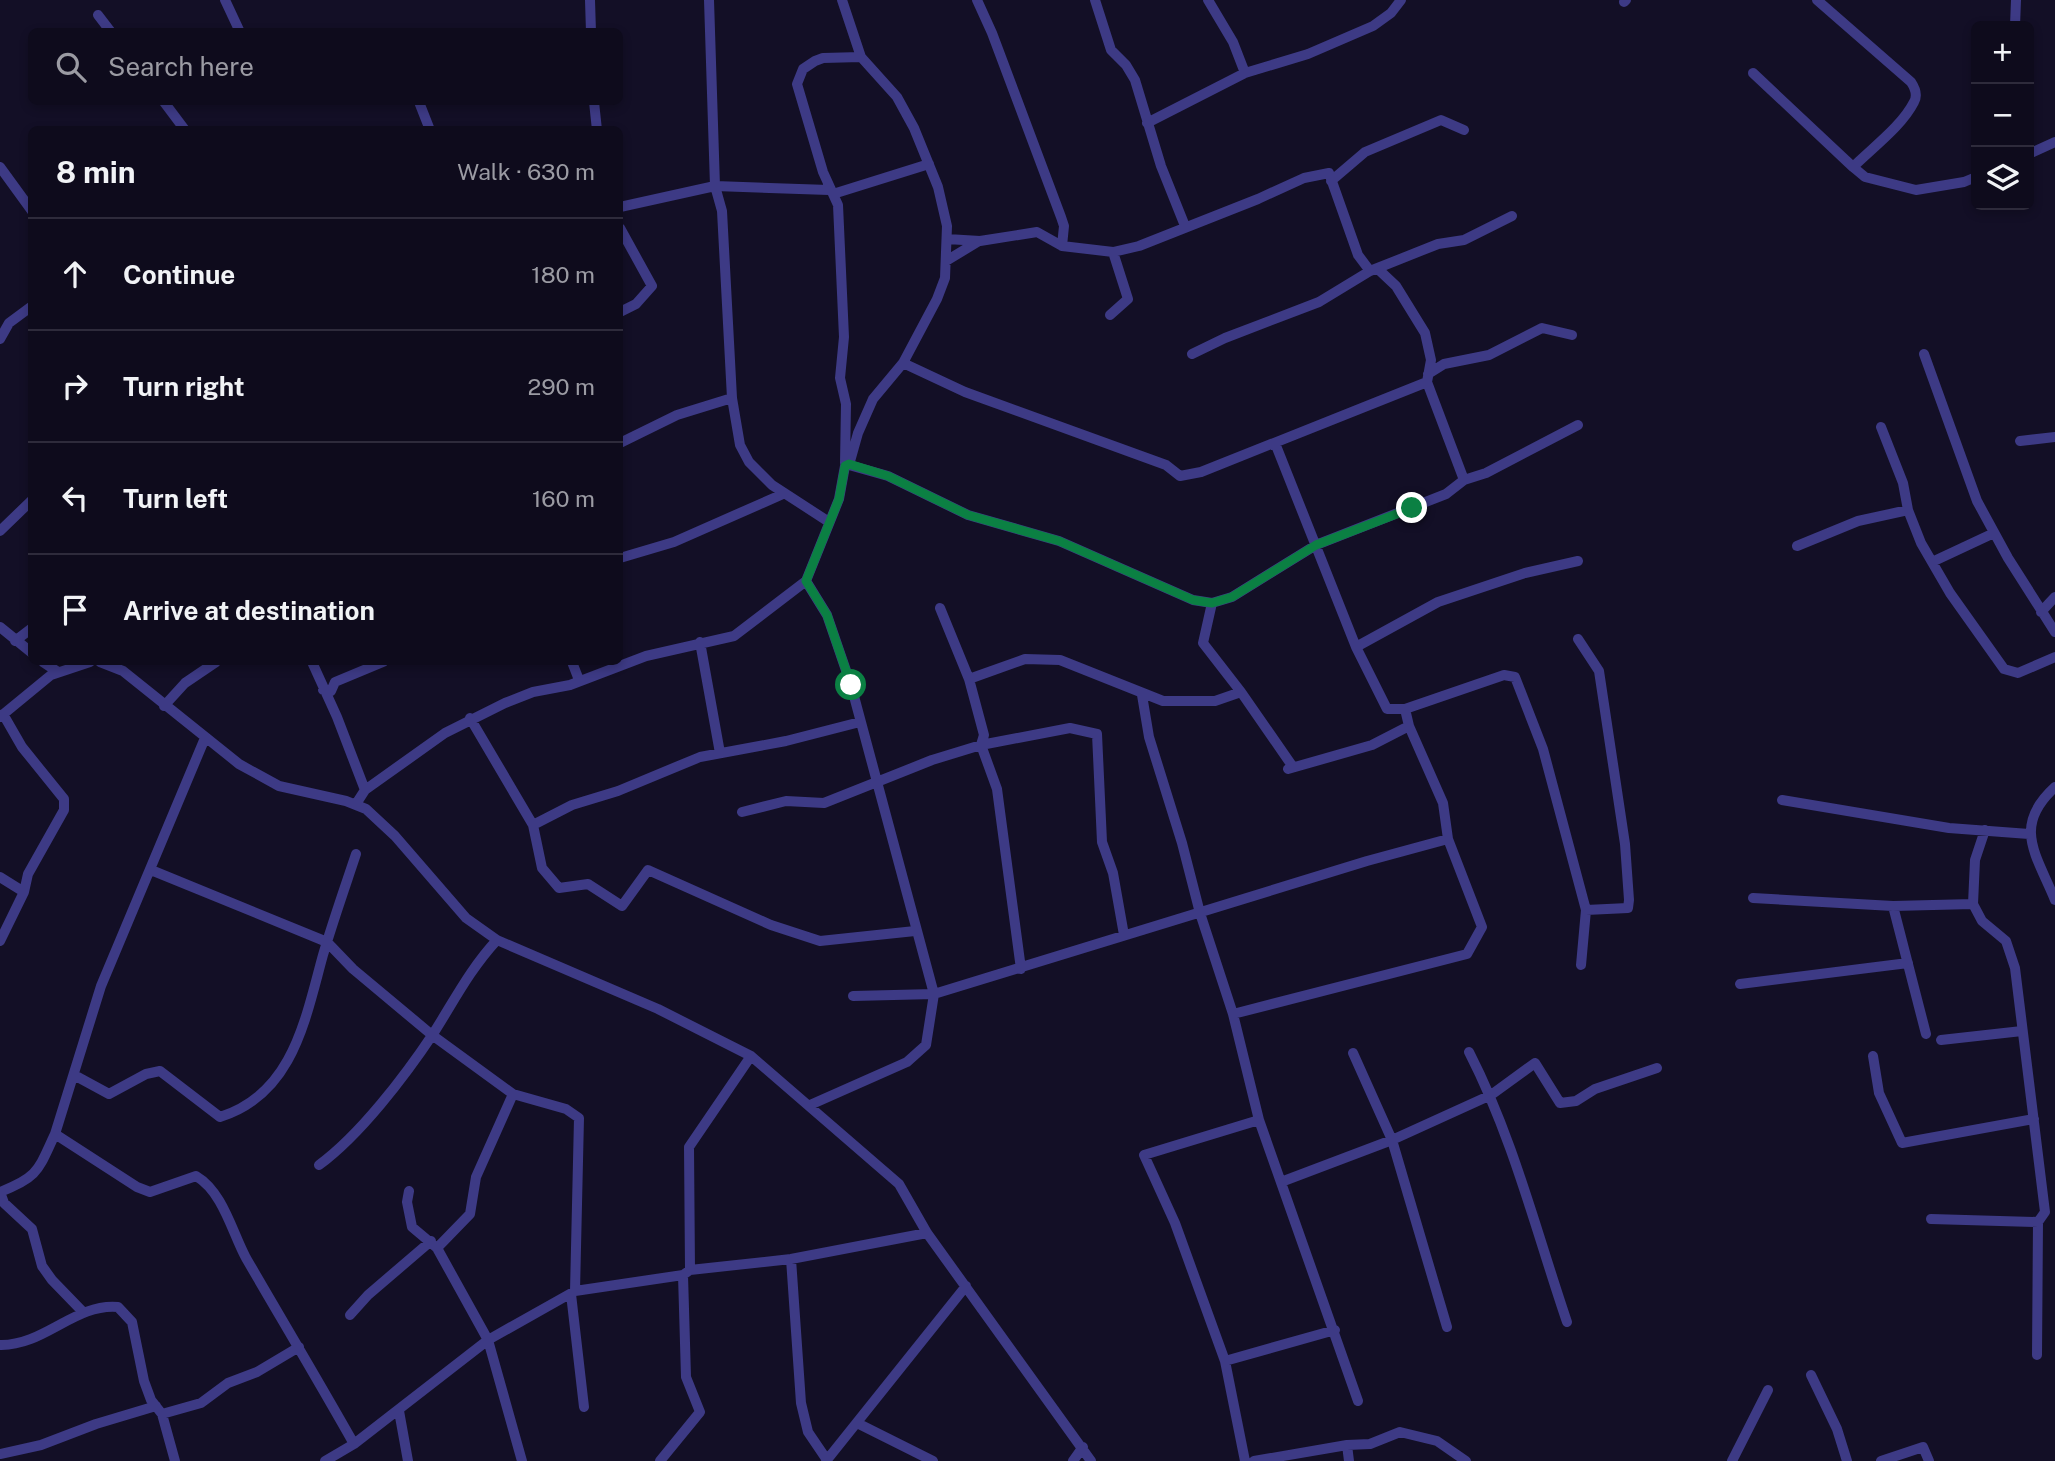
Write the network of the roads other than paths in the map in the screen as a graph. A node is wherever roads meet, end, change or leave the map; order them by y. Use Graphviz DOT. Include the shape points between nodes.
graph roads {
  1 [pos="225,0"];
  2 [pos="590,0"];
  3 [pos="709,0"];
  4 [pos="842,0"];
  5 [pos="977,0"];
  6 [pos="1095,0"];
  7 [pos="1208,0"];
  8 [pos="1401,0"];
  9 [pos="1817,0"];
  10 [pos="2015,0"];
  11 [pos="98,15"];
  12 [pos="2015,21"];
  13 [pos="108,28"];
  14 [pos="238,28"];
  15 [pos="592,28"];
  16 [pos="861,57"];
  17 [pos="1245,73"];
  18 [pos="1753,73"];
  19 [pos="166,105"];
  20 [pos="420,105"];
  21 [pos="594,105"];
  22 [pos="1147,123"];
  23 [pos="182,126"];
  24 [pos="428,126"];
  25 [pos="597,126"];
  26 [pos="1464,130"];
  27 [pos="2055,142"];
  28 [pos="2034,152"];
  29 [pos="929,164"];
  30 [pos="0,167"];
  31 [pos="1853,167"];
  32 [pos="1971,179"];
  33 [pos="1331,181"];
  34 [pos="715,186"];
  35 [pos="831,192"];
  36 [pos="28,206"];
  37 [pos="623,206"];
  38 [pos="1513,216"];
  39 [pos="1185,226"];
  40 [pos="623,233"];
  41 [pos="947,239"];
  42 [pos="980,241"];
  43 [pos="1062,246"];
  44 [pos="1113,252"];
  45 [pos="946,261"];
  46 [pos="1375,271"];
  47 [pos="28,309"];
  48 [pos="623,310"];
  49 [pos="1110,315"];
  50 [pos="1572,335"];
  51 [pos="0,339"];
  52 [pos="1192,354"];
  53 [pos="1924,354"];
  54 [pos="1431,360"];
  55 [pos="903,363"];
  56 [pos="1444,365"];
  57 [pos="1428,378"];
  58 [pos="732,398"];
  59 [pos="1578,425"];
  60 [pos="1881,427"];
  61 [pos="2055,436"];
  62 [pos="2020,441"];
  63 [pos="623,442"];
  64 [pos="1275,443"];
  65 [pos="847,465"];
  66 [pos="1464,480"];
  67 [pos="783,494"];
  68 [pos="28,504"];
  69 [pos="1908,510"];
  70 [pos="829,522"];
  71 [pos="0,531"];
  72 [pos="1994,533"];
  73 [pos="1316,545"];
  74 [pos="1797,546"];
  75 [pos="623,557"];
  76 [pos="1578,561"];
  77 [pos="1932,562"];
  78 [pos="806,581"];
  79 [pos="2055,597"];
  80 [pos="1212,603"];
  81 [pos="940,608"];
  82 [pos="2041,612"];
  83 [pos="0,627"];
  84 [pos="28,631"];
  85 [pos="2055,632"];
  86 [pos="1578,639"];
  87 [pos="15,641"];
  88 [pos="700,642"];
  89 [pos="1356,647"];
  90 [pos="28,650"];
  91 [pos="2055,657"];
  92 [pos="623,664"];
  93 [pos="47,665"];
  94 [pos="81,665"];
  95 [pos="108,665"];
  96 [pos="212,665"];
  97 [pos="313,665"];
  98 [pos="376,665"];
  99 [pos="573,665"];
  100 [pos="621,665"];
  101 [pos="58,673"];
  102 [pos="969,679"];
  103 [pos="579,680"];
  104 [pos="323,690"];
  105 [pos="1241,692"];
  106 [pos="1142,695"];
  107 [pos="164,706"];
  108 [pos="1405,709"];
  109 [pos="2,716"];
  110 [pos="470,718"];
  111 [pos="860,722"];
  112 [pos="1409,726"];
  113 [pos="205,738"];
  114 [pos="981,745"];
  115 [pos="720,752"];
  116 [pos="878,782"];
  117 [pos="2055,787"];
  118 [pos="365,790"];
  119 [pos="1782,800"];
  120 [pos="356,804"];
  121 [pos="742,812"];
  122 [pos="533,825"];
  123 [pos="1985,831"];
  124 [pos="2029,834"];
  125 [pos="1448,839"];
  126 [pos="356,854"];
  127 [pos="151,870"];
  128 [pos="0,877"];
  129 [pos="24,892"];
  130 [pos="1754,898"];
  131 [pos="2055,900"];
  132 [pos="1973,904"];
  133 [pos="1893,906"];
  134 [pos="1586,910"];
  135 [pos="1200,913"];
  136 [pos="915,931"];
  137 [pos="1124,936"];
  138 [pos="497,940"];
  139 [pos="0,941"];
  140 [pos="327,943"];
  141 [pos="1908,963"];
  142 [pos="1581,965"];
  143 [pos="1021,969"];
  144 [pos="1740,984"];
  145 [pos="934,994"];
  146 [pos="853,996"];
  147 [pos="1233,1014"];
  148 [pos="2022,1031"];
  149 [pos="1926,1034"];
  150 [pos="432,1035"];
  151 [pos="1941,1040"];
  152 [pos="1469,1052"];
  153 [pos="1353,1053"];
  154 [pos="751,1056"];
  155 [pos="1872,1056"];
  156 [pos="1657,1069"];
  157 [pos="74,1075"];
  158 [pos="513,1094"];
  159 [pos="1491,1095"];
  160 [pos="810,1105"];
  161 [pos="2034,1119"];
  162 [pos="1259,1120"];
  163 [pos="55,1134"];
  164 [pos="1392,1140"];
  165 [pos="319,1164"];
  166 [pos="1281,1182"];
  167 [pos="409,1191"];
  168 [pos="0,1192"];
  169 [pos="2050,1212"];
  170 [pos="1931,1219"];
  171 [pos="2038,1222"];
  172 [pos="927,1233"];
  173 [pos="434,1244"];
  174 [pos="791,1259"];
  175 [pos="687,1273"];
  176 [pos="966,1286"];
  177 [pos="573,1292"];
  178 [pos="83,1312"];
  179 [pos="350,1315"];
  180 [pos="1567,1322"];
  181 [pos="1447,1327"];
  182 [pos="1335,1329"];
  183 [pos="488,1340"];
  184 [pos="0,1345"];
  185 [pos="299,1347"];
  186 [pos="2037,1355"];
  187 [pos="1225,1361"];
  188 [pos="1811,1375"];
  189 [pos="1768,1390"];
  190 [pos="1359,1401"];
  191 [pos="584,1407"];
  192 [pos="159,1410"];
  193 [pos="399,1411"];
  194 [pos="857,1423"];
  195 [pos="354,1444"];
  196 [pos="1347,1445"];
  197 [pos="1083,1447"];
  198 [pos="0,1454"];
  199 [pos="827,1460"];
  200 [pos="175,1461"];
  201 [pos="324,1461"];
  202 [pos="408,1461"];
  203 [pos="522,1461"];
  204 [pos="660,1461"];
  205 [pos="933,1461"];
  206 [pos="1073,1461"];
  207 [pos="1091,1461"];
  208 [pos="1245,1461"];
  209 [pos="1254,1461"];
  210 [pos="1349,1461"];
  211 [pos="1466,1461"];
  212 [pos="1732,1461"];
  213 [pos="1847,1461"];
  214 [pos="1881,1461"];
  215 [pos="1929,1461"];
  1 -- 14 [label="street"];
  2 -- 15 [label="street"];
  3 -- 34 [label="street"];
  4 -- 16 [label="street"];
  5 -- 43 [label="street" via="1061,217"];
  6 -- 22 [label="street" via="1111,50 1135,80"];
  7 -- 17 [label="street"];
  8 -- 17 [label="street" via="1373,26 1308,54"];
  9 -- 31 [label="street" via="1916,88 1915,101"];
  10 -- 12 [label="street"];
  11 -- 13 [label="street"];
  16 -- 29 [label="street" via="897,97"];
  16 -- 35 [label="street" via="815,61 803,69 797,84"];
  17 -- 22 [label="street"];
  18 -- 31 [label="street"];
  19 -- 23 [label="street"];
  20 -- 24 [label="street"];
  21 -- 25 [label="street"];
  22 -- 39 [label="street"];
  26 -- 33 [label="street" via="1441,120 1365,152"];
  27 -- 28 [label="street"];
  29 -- 35 [label="street"];
  29 -- 41 [label="street" via="945,211"];
  30 -- 36 [label="street"];
  31 -- 32 [label="street" via="1865,177 1916,190"];
  33 -- 39 [label="street" via="1329,173 1304,177"];
  33 -- 46 [label="street" via="1358,255"];
  34 -- 35 [label="street"];
  34 -- 37 [label="street"];
  34 -- 58 [label="street" via="722,211"];
  35 -- 65 [label="street" via="838,205 841,249 844,337 840,378 846,404"];
  38 -- 46 [label="street" via="1464,240 1422,250"];
  39 -- 44 [label="street"];
  40 -- 48 [label="street" via="652,286"];
  41 -- 42 [label="street"];
  41 -- 45 [label="street"];
  42 -- 43 [label="street" via="1037,232"];
  42 -- 45 [label="street"];
  43 -- 44 [label="street"];
  44 -- 49 [label="street" via="1128,299"];
  45 -- 55 [label="street" via="937,299"];
  46 -- 52 [label="street" via="1319,302"];
  46 -- 54 [label="street" via="1396,286 1421,323"];
  47 -- 51 [label="street" via="9,323"];
  50 -- 56 [label="street" via="1542,328 1480,358"];
  53 -- 72 [label="street" via="1955,448"];
  54 -- 56 [label="street"];
  54 -- 57 [label="street"];
  55 -- 64 [label="street" via="965,392 1166,465 1180,476"];
  55 -- 65 [label="street" via="873,399"];
  56 -- 57 [label="street"];
  57 -- 64 [label="street"];
  57 -- 66 [label="street"];
  58 -- 63 [label="street" via="677,415"];
  58 -- 67 [label="street" via="743,452"];
  59 -- 66 [label="street"];
  60 -- 69 [label="street" via="1903,483"];
  61 -- 62 [label="street"];
  64 -- 73 [label="street"];
  65 -- 70 [label="street"];
  65 -- 80 [label="street" via="888,476 968,515 1059,541 1193,600"];
  66 -- 73 [label="street" via="1446,494"];
  67 -- 70 [label="street"];
  67 -- 75 [label="street" via="674,542"];
  68 -- 71 [label="street"];
  69 -- 74 [label="street" via="1858,520"];
  69 -- 77 [label="street"];
  70 -- 78 [label="street"];
  72 -- 77 [label="street"];
  72 -- 82 [label="street"];
  73 -- 80 [label="street" via="1232,597"];
  73 -- 89 [label="street"];
  76 -- 89 [label="street" via="1438,602"];
  77 -- 91 [label="street" via="2004,669 2018,673"];
  78 -- 88 [label="street" via="734,636"];
  78 -- 111 [label="street" via="827,615"];
  79 -- 82 [label="street"];
  80 -- 105 [label="street" via="1203,643"];
  81 -- 102 [label="street"];
  82 -- 85 [label="street"];
  83 -- 87 [label="street"];
  84 -- 87 [label="street"];
  86 -- 134 [label="street" via="1599,671 1629,900 1628,908"];
  87 -- 90 [label="street"];
  88 -- 92 [label="street"];
  88 -- 115 [label="street"];
  89 -- 108 [label="street" via="1387,709"];
  93 -- 101 [label="street"];
  94 -- 101 [label="street"];
  95 -- 107 [label="street" via="124,671"];
  96 -- 107 [label="street"];
  97 -- 104 [label="street"];
  98 -- 104 [label="street" via="335,682 331,691"];
  99 -- 103 [label="street"];
  100 -- 103 [label="street"];
  101 -- 109 [label="street"];
  102 -- 106 [label="street" via="1025,659 1060,660"];
  102 -- 114 [label="street" via="984,735"];
  103 -- 110 [label="street" via="533,692"];
  104 -- 118 [label="street"];
  105 -- 106 [label="street" via="1215,701 1163,701"];
  105 -- 112 [label="street" via="1290,768 1372,745"];
  106 -- 135 [label="street" via="1149,737"];
  107 -- 113 [label="street"];
  108 -- 112 [label="street"];
  108 -- 134 [label="street" via="1504,675 1515,677 1543,750"];
  109 -- 129 [label="street" via="64,799 64,810 28,874"];
  110 -- 118 [label="street"];
  110 -- 122 [label="street"];
  111 -- 115 [label="street"];
  111 -- 116 [label="street"];
  112 -- 125 [label="street" via="1443,803"];
  113 -- 120 [label="street" via="279,786"];
  113 -- 127 [label="street"];
  114 -- 116 [label="street"];
  114 -- 137 [label="street" via="1070,728 1097,734 1102,842 1113,873"];
  114 -- 143 [label="street" via="997,789"];
  115 -- 122 [label="street" via="572,805"];
  116 -- 121 [label="street" via="824,803 786,801"];
  116 -- 136 [label="street"];
  117 -- 124 [label="street" via="2040,800"];
  118 -- 120 [label="street"];
  119 -- 123 [label="street"];
  120 -- 138 [label="street" via="385,827 466,918"];
  122 -- 136 [label="street" via="542,868 559,888 588,884 622,906 648,870 771,925 820,941"];
  123 -- 124 [label="street"];
  123 -- 132 [label="street" via="1975,860"];
  124 -- 131 [label="street"];
  125 -- 135 [label="street"];
  125 -- 147 [label="street" via="1482,928 1467,954"];
  126 -- 140 [label="street"];
  127 -- 140 [label="street"];
  127 -- 157 [label="street" via="102,986"];
  128 -- 129 [label="street"];
  129 -- 139 [label="street"];
  130 -- 133 [label="street"];
  132 -- 133 [label="street"];
  132 -- 148 [label="street" via="1982,922 2006,941 2015,968"];
  133 -- 141 [label="street"];
  134 -- 142 [label="street"];
  135 -- 137 [label="street"];
  135 -- 147 [label="street"];
  136 -- 145 [label="street"];
  137 -- 143 [label="street"];
  138 -- 150 [label="street" via="473,967"];
  138 -- 154 [label="street" via="657,1009"];
  140 -- 150 [label="street"];
  140 -- 157 [label="street" via="296,1050 264,1093 234,1112 220,1117 212,1113 160,1071 109,1094"];
  141 -- 144 [label="street"];
  141 -- 149 [label="street"];
  143 -- 145 [label="street"];
  145 -- 146 [label="street"];
  145 -- 160 [label="street" via="926,1045 907,1062"];
  147 -- 162 [label="street"];
  148 -- 151 [label="street"];
  148 -- 161 [label="street"];
  150 -- 158 [label="street"];
  150 -- 165 [label="street" via="345,1146"];
  152 -- 159 [label="street"];
  153 -- 164 [label="street"];
  154 -- 160 [label="street"];
  154 -- 175 [label="street" via="689,1147"];
  155 -- 161 [label="street" via="1879,1093 1902,1143"];
  156 -- 159 [label="street" via="1560,1103 1535,1063"];
  157 -- 163 [label="street"];
  158 -- 173 [label="street" via="476,1177 470,1214"];
  158 -- 177 [label="street" via="566,1109 579,1118"];
  159 -- 164 [label="street"];
  159 -- 180 [label="street" via="1530,1199"];
  160 -- 172 [label="street" via="899,1184"];
  161 -- 169 [label="street"];
  162 -- 166 [label="street"];
  162 -- 187 [label="street" via="1144,1155 1175,1223"];
  163 -- 168 [label="street" via="36,1173"];
  163 -- 185 [label="street" via="150,1192 196,1176 201,1179 212,1190"];
  164 -- 166 [label="street"];
  164 -- 181 [label="street"];
  166 -- 182 [label="street"];
  167 -- 173 [label="street" via="412,1227"];
  168 -- 178 [label="street" via="4,1203 32,1230 42,1266"];
  169 -- 171 [label="street"];
  170 -- 171 [label="street"];
  171 -- 186 [label="street"];
  172 -- 174 [label="street"];
  172 -- 176 [label="street"];
  173 -- 179 [label="street" via="368,1295"];
  173 -- 183 [label="street"];
  174 -- 175 [label="street"];
  174 -- 199 [label="street" via="801,1402 808,1432"];
  175 -- 177 [label="street"];
  175 -- 204 [label="street" via="686,1377 701,1412"];
  176 -- 194 [label="street"];
  176 -- 197 [label="street"];
  177 -- 183 [label="street"];
  177 -- 191 [label="street"];
  178 -- 184 [label="street" via="35,1339"];
  178 -- 192 [label="street" via="107,1306 125,1312 132,1322 144,1381"];
  182 -- 187 [label="street"];
  182 -- 190 [label="street"];
  183 -- 193 [label="street"];
  183 -- 203 [label="street"];
  185 -- 192 [label="street" via="228,1383 201,1403"];
  185 -- 195 [label="street"];
  187 -- 208 [label="street"];
  188 -- 213 [label="street"];
  189 -- 212 [label="street"];
  192 -- 198 [label="street"];
  192 -- 200 [label="street"];
  193 -- 195 [label="street"];
  193 -- 202 [label="street"];
  194 -- 199 [label="street"];
  194 -- 205 [label="street"];
  195 -- 201 [label="street"];
  196 -- 209 [label="street"];
  196 -- 210 [label="street"];
  196 -- 211 [label="street" via="1370,1444 1400,1432 1437,1441"];
  197 -- 206 [label="street"];
  197 -- 207 [label="street"];
  214 -- 215 [label="street" via="1923,1447"];
}
